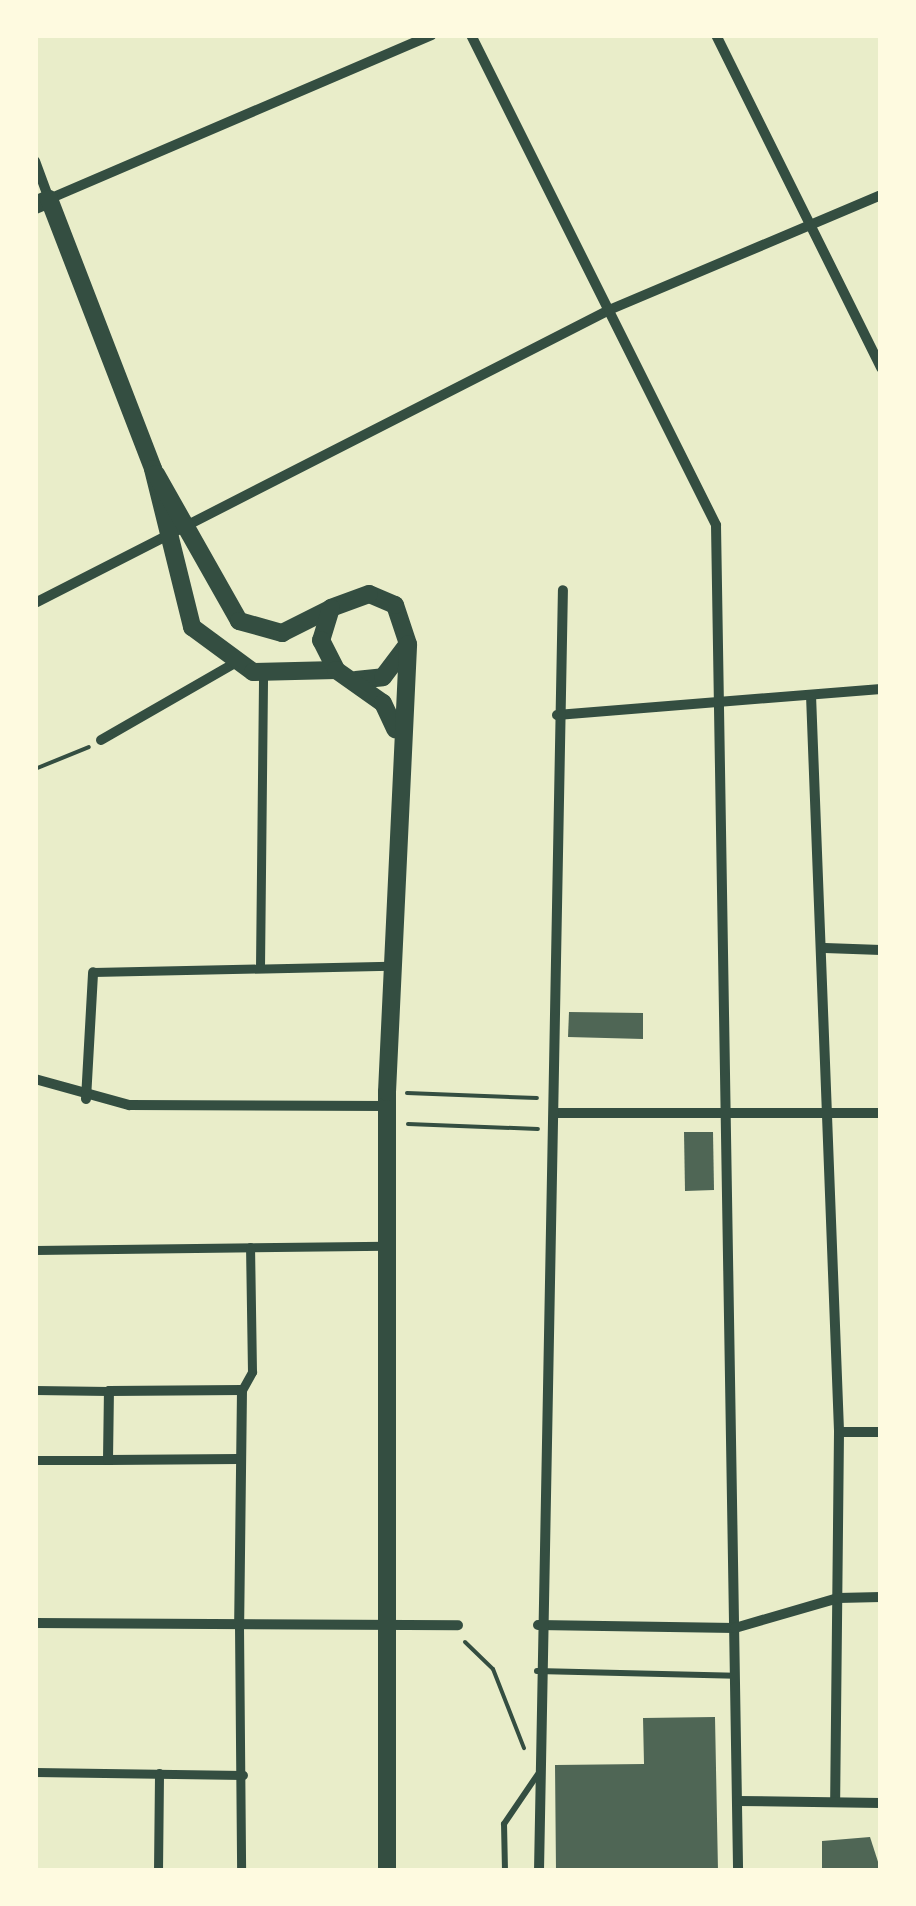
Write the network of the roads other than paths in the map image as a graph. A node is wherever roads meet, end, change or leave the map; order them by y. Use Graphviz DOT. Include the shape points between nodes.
graph roads {
  1 [pos="431,35"];
  2 [pos="471,35"];
  3 [pos="716,35"];
  4 [pos="35,161"];
  5 [pos="881,195"];
  6 [pos="42,202"];
  7 [pos="808,223"];
  8 [pos="609,310"];
  9 [pos="881,368"];
  10 [pos="153,469"];
  11 [pos="188,522"];
  12 [pos="164,539"];
  13 [pos="563,590"];
  14 [pos="35,603"];
  15 [pos="331,608"];
  16 [pos="408,644"];
  17 [pos="233,664"];
  18 [pos="336,670"];
  19 [pos="262,672"];
  20 [pos="356,680"];
  21 [pos="881,689"];
  22 [pos="811,695"];
  23 [pos="719,704"];
  24 [pos="556,715"];
  25 [pos="397,735"];
  26 [pos="101,740"];
  27 [pos="825,948"];
  28 [pos="881,950"];
  29 [pos="390,966"];
  30 [pos="260,968"];
  31 [pos="93,972"];
  32 [pos="35,1079"];
  33 [pos="86,1099"];
  34 [pos="387,1107"];
  35 [pos="830,1110"];
  36 [pos="732,1111"];
  37 [pos="881,1112"];
  38 [pos="557,1113"];
  39 [pos="386,1246"];
  40 [pos="250,1247"];
  41 [pos="35,1250"];
  42 [pos="35,1390"];
  43 [pos="109,1390"];
  44 [pos="242,1390"];
  45 [pos="838,1432"];
  46 [pos="881,1432"];
  47 [pos="239,1459"];
  48 [pos="35,1460"];
  49 [pos="108,1460"];
  50 [pos="881,1597"];
  51 [pos="838,1598"];
  52 [pos="35,1623"];
  53 [pos="458,1625"];
  54 [pos="538,1625"];
  55 [pos="239,1626"];
  56 [pos="388,1626"];
  57 [pos="734,1628"];
  58 [pos="537,1671"];
  59 [pos="738,1676"];
  60 [pos="35,1772"];
  61 [pos="159,1774"];
  62 [pos="538,1774"];
  63 [pos="243,1775"];
  64 [pos="738,1801"];
  65 [pos="835,1802"];
  66 [pos="881,1803"];
  67 [pos="158,1871"];
  68 [pos="241,1871"];
  69 [pos="387,1871"];
  70 [pos="504,1871"];
  71 [pos="540,1871"];
  72 [pos="738,1871"];
  1 -- 6 [label="street"];
  2 -- 8 [label="street"];
  3 -- 7 [label="street"];
  4 -- 6 [label="street"];
  5 -- 7 [label="street"];
  6 -- 10 [label="street"];
  7 -- 8 [label="street"];
  7 -- 9 [label="street"];
  8 -- 11 [label="street"];
  8 -- 23 [label="street" via="716,525 712,628"];
  10 -- 11 [label="street"];
  10 -- 12 [label="street"];
  11 -- 12 [label="street"];
  11 -- 15 [label="street" via="221,602 239,621 282,632"];
  12 -- 14 [label="street"];
  12 -- 17 [label="street" via="192,627"];
  13 -- 24 [label="street"];
  15 -- 16 [label="street" via="355,594 383,598 403,616"];
  15 -- 18 [label="street" via="321,640"];
  16 -- 20 [label="street" via="383,677"];
  16 -- 25 [label="street"];
  17 -- 19 [label="street"];
  17 -- 26 [label="street"];
  18 -- 19 [label="street"];
  18 -- 20 [label="street"];
  19 -- 30 [label="street"];
  20 -- 25 [label="street" via="390,712"];
  21 -- 22 [label="street"];
  22 -- 23 [label="street"];
  22 -- 27 [label="street"];
  23 -- 24 [label="street"];
  23 -- 36 [label="street"];
  24 -- 38 [label="street"];
  25 -- 29 [label="street"];
  27 -- 28 [label="street"];
  27 -- 35 [label="street"];
  29 -- 30 [label="street"];
  29 -- 34 [label="street"];
  30 -- 31 [label="street"];
  31 -- 33 [label="street"];
  32 -- 33 [label="street"];
  33 -- 34 [label="street"];
  34 -- 39 [label="street"];
  35 -- 36 [label="street"];
  35 -- 37 [label="street"];
  35 -- 45 [label="street"];
  36 -- 38 [label="street"];
  36 -- 57 [label="street"];
  38 -- 54 [label="street"];
  39 -- 40 [label="street"];
  39 -- 56 [label="street"];
  40 -- 41 [label="street"];
  40 -- 44 [label="street" via="252,1372"];
  42 -- 43 [label="street"];
  43 -- 44 [label="street"];
  43 -- 49 [label="street"];
  44 -- 47 [label="street"];
  45 -- 46 [label="street"];
  45 -- 51 [label="street"];
  47 -- 49 [label="street"];
  47 -- 55 [label="street"];
  48 -- 49 [label="street"];
  50 -- 51 [label="street"];
  51 -- 57 [label="street"];
  51 -- 65 [label="street"];
  52 -- 55 [label="street"];
  53 -- 56 [label="street"];
  54 -- 57 [label="street"];
  54 -- 58 [label="street"];
  55 -- 56 [label="street"];
  55 -- 63 [label="street"];
  56 -- 69 [label="street"];
  57 -- 59 [label="street"];
  58 -- 59 [label="lane"];
  58 -- 62 [label="street"];
  59 -- 64 [label="street"];
  60 -- 61 [label="street"];
  61 -- 63 [label="street"];
  61 -- 67 [label="street"];
  62 -- 70 [label="lane" via="504,1824"];
  62 -- 71 [label="street"];
  63 -- 68 [label="street"];
  64 -- 65 [label="street"];
  64 -- 72 [label="street"];
  65 -- 66 [label="street"];
}
